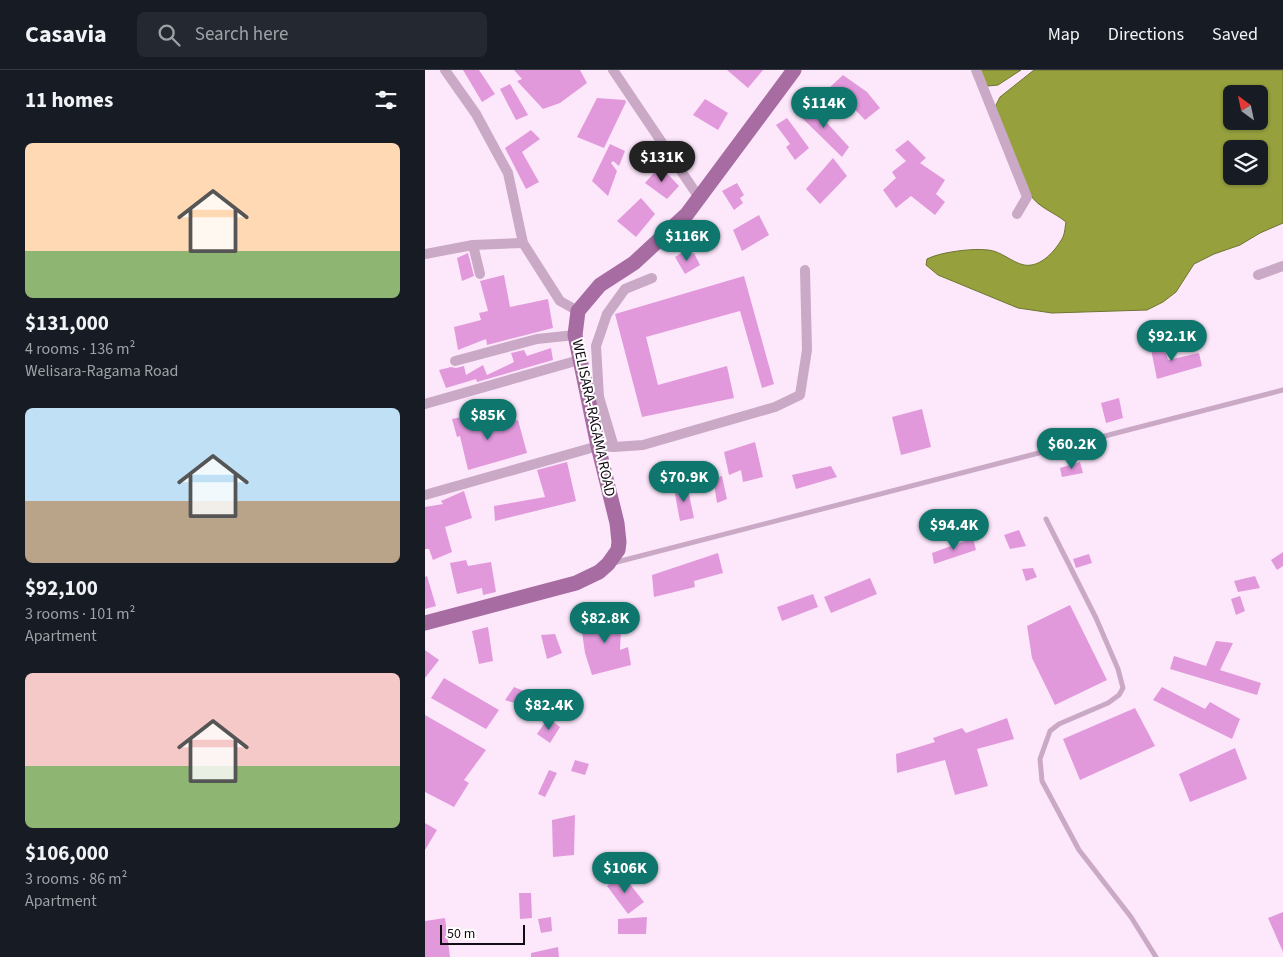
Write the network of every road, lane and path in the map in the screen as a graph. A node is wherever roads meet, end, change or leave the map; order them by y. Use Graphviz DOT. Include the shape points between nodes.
graph roads {
  1 [pos="445,70"];
  2 [pos="613,70"];
  3 [pos="795,70"];
  4 [pos="976,70"];
  5 [pos="700,199"];
  6 [pos="1017,214"];
  7 [pos="523,243"];
  8 [pos="473,245"];
  9 [pos="425,254"];
  10 [pos="1283,266"];
  11 [pos="805,270"];
  12 [pos="480,274"];
  13 [pos="1258,275"];
  14 [pos="652,278"];
  15 [pos="578,311"];
  16 [pos="575,335"];
  17 [pos="579,360"];
  18 [pos="455,361"];
  19 [pos="1283,390"];
  20 [pos="425,404"];
  21 [pos="598,446"];
  22 [pos="614,447"];
  23 [pos="425,495"];
  24 [pos="1046,519"];
  25 [pos="608,564"];
  26 [pos="425,623"];
  27 [pos="1156,957"];
  1 -- 7 [label="street" via="475,114 508,173"];
  2 -- 5 [label="street"];
  3 -- 5 [label="main road"];
  4 -- 6 [label="street" via="1027,197"];
  5 -- 15 [label="main road" via="634,263 600,286"];
  7 -- 8 [label="street"];
  7 -- 15 [label="street" via="560,301"];
  8 -- 9 [label="street"];
  8 -- 12 [label="street"];
  10 -- 13 [label="street"];
  11 -- 22 [label="street" via="807,350 800,395 775,407 643,445"];
  14 -- 22 [label="street" via="625,289 607,314 596,346 599,397"];
  15 -- 16 [label="main road, WELISARA-RAGAMA ROAD"];
  16 -- 17 [label="main road, WELISARA-RAGAMA ROAD"];
  16 -- 18 [label="street" via="537,339"];
  17 -- 20 [label="street"];
  17 -- 21 [label="main road, WELISARA-RAGAMA ROAD"];
  19 -- 25 [label="lane"];
  21 -- 22 [label="street"];
  21 -- 23 [label="street"];
  21 -- 25 [label="main road, WELISARA-RAGAMA ROAD" via="619,542 619,550"];
  24 -- 27 [label="lane" via="1096,618 1123,688 1108,703 1050,731 1040,759 1042,780 1079,850 1131,917"];
  25 -- 26 [label="main road, WELISARA-RAGAMA ROAD" via="576,583"];
}
